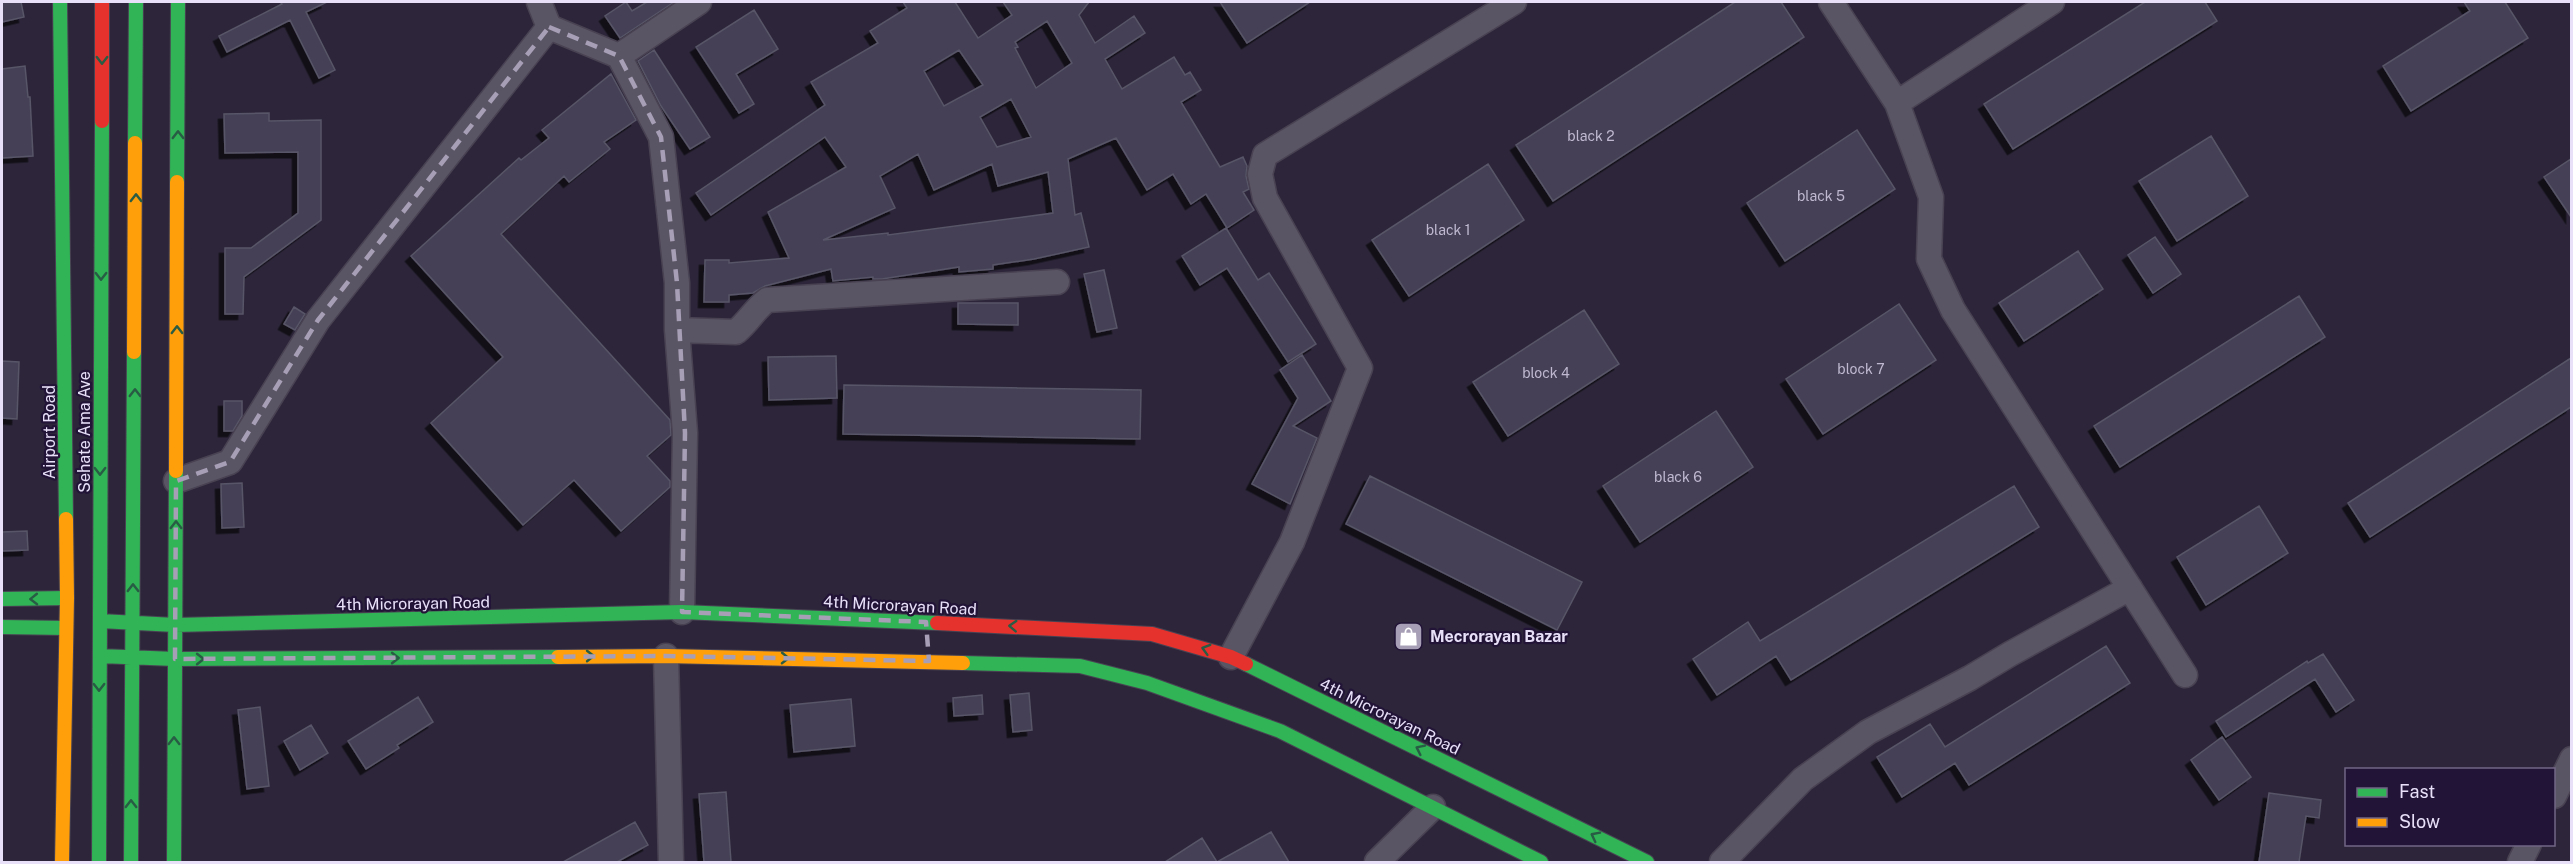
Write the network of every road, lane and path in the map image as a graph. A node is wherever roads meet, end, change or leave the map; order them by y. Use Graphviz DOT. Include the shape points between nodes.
graph roads {
  1 [pos="60,2"];
  2 [pos="102,2"];
  3 [pos="136,2"];
  4 [pos="178,2"];
  5 [pos="539,2"];
  6 [pos="699,2"];
  7 [pos="1514,2"];
  8 [pos="1831,2"];
  9 [pos="2052,2"];
  10 [pos="549,27"];
  11 [pos="619,56"];
  12 [pos="1897,103"];
  13 [pos="1057,282"];
  14 [pos="677,330"];
  15 [pos="176,481"];
  16 [pos="2130,588"];
  17 [pos="67,598"];
  18 [pos="2,599"];
  19 [pos="682,612"];
  20 [pos="100,621"];
  21 [pos="926,622"];
  22 [pos="133,624"];
  23 [pos="175,625"];
  24 [pos="2,627"];
  25 [pos="66,628"];
  26 [pos="928,651"];
  27 [pos="100,656"];
  28 [pos="666,656"];
  29 [pos="133,657"];
  30 [pos="1231,657"];
  31 [pos="175,659"];
  32 [pos="2185,675"];
  33 [pos="2571,759"];
  34 [pos="2555,792"];
  35 [pos="1433,807"];
  36 [pos="2528,846"];
  37 [pos="62,862"];
  38 [pos="99,862"];
  39 [pos="131,862"];
  40 [pos="174,862"];
  41 [pos="671,862"];
  42 [pos="1377,862"];
  43 [pos="1541,862"];
  44 [pos="1647,862"];
  45 [pos="1722,862"];
  46 [pos="2520,862"];
  1 -- 17 [label="main road, Airport Road"];
  2 -- 20 [label="main road, Sehate Ama Ave, one-way"];
  22 -- 3 [label="main road, one-way"];
  15 -- 4 [label="main road, one-way"];
  5 -- 10 [label="street"];
  6 -- 11 [label="street"];
  7 -- 30 [label="street" via="1265,155 1260,174 1265,198 1360,368 1292,542"];
  8 -- 12 [label="street"];
  9 -- 12 [label="street"];
  10 -- 11 [label="street"];
  10 -- 15 [label="street" via="318,320 230,462"];
  11 -- 14 [label="street" via="661,137 677,283"];
  12 -- 16 [label="street" via="1931,197 1929,259 1953,310"];
  13 -- 14 [label="street" via="767,300 736,332"];
  14 -- 19 [label="street" via="684,433"];
  23 -- 15 [label="main road, one-way"];
  16 -- 32 [label="street"];
  16 -- 45 [label="street" via="1868,732 1803,779"];
  17 -- 18 [label="main road, one-way"];
  17 -- 25 [label="main road, Airport Road"];
  19 -- 21 [label="main road, 4th Microrayan Road"];
  19 -- 23 [label="main road, 4th Microrayan Road"];
  20 -- 22 [label="main road, 4th Microrayan Road"];
  20 -- 27 [label="main road, Sehate Ama Ave"];
  21 -- 26 [label="main road"];
  30 -- 21 [label="main road, 4th Microrayan Road, one-way" via="1152,634"];
  22 -- 23 [label="main road, 4th Microrayan Road"];
  22 -- 29 [label="main road"];
  23 -- 31 [label="main road"];
  24 -- 25 [label="main road"];
  25 -- 37 [label="main road, Airport Road"];
  28 -- 26 [label="main road, one-way"];
  26 -- 35 [label="main road" via="1080,666 1147,683 1280,731"];
  27 -- 29 [label="main road"];
  27 -- 38 [label="main road, Sehate Ama Ave, one-way"];
  31 -- 28 [label="main road, one-way"];
  28 -- 41 [label="street"];
  29 -- 31 [label="main road"];
  39 -- 29 [label="main road, one-way"];
  44 -- 30 [label="main road, 4th Microrayan Road, one-way"];
  40 -- 31 [label="main road, one-way"];
  33 -- 34 [label="street"];
  35 -- 42 [label="street"];
  35 -- 43 [label="main road"];
  36 -- 46 [label="street"];
}
